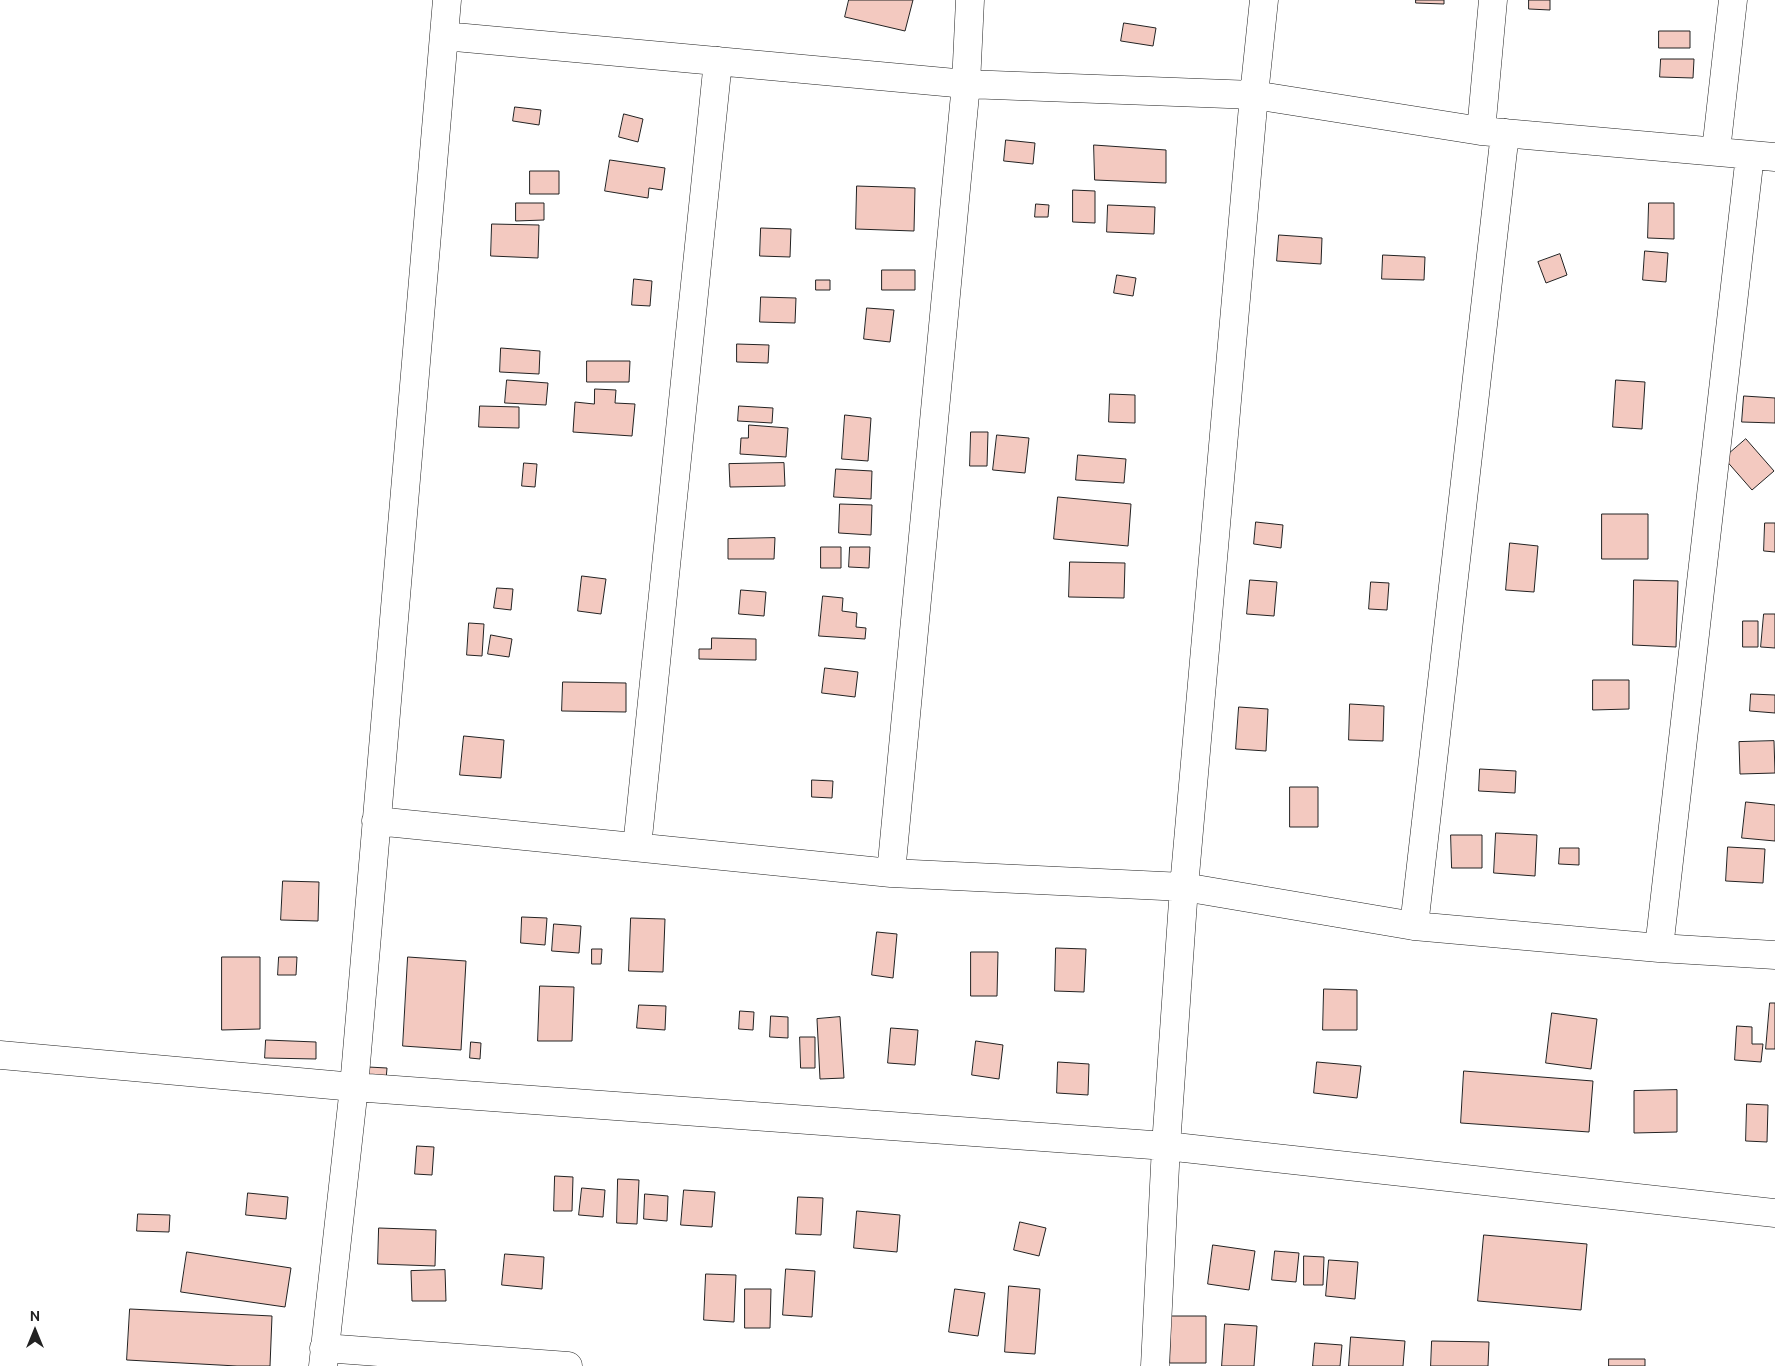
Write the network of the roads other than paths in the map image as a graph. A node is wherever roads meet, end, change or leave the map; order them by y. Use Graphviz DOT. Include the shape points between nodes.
graph roads {
  1 [pos="447,0"];
  2 [pos="970,0"];
  3 [pos="1264,0"];
  4 [pos="1493,0"];
  5 [pos="1733,0"];
  6 [pos="444,36"];
  7 [pos="718,61"];
  8 [pos="966,84"];
  9 [pos="1254,96"];
  10 [pos="1493,132"];
  11 [pos="1716,151"];
  12 [pos="1762,156"];
  13 [pos="376,821"];
  14 [pos="636,847"];
  15 [pos="891,873"];
  16 [pos="1184,887"];
  17 [pos="1414,926"];
  18 [pos="1659,948"];
  19 [pos="1775,955"];
  20 [pos="0,1055"];
  21 [pos="354,1087"];
  22 [pos="1166,1146"];
  23 [pos="1775,1213"];
  24 [pos="324,1357"];
  25 [pos="568,1366"];
  26 [pos="1155,1366"];
  1 -- 6 [label="street"];
  2 -- 8 [label="street"];
  3 -- 9 [label="street"];
  4 -- 10 [label="street"];
  5 -- 11 [label="street"];
  6 -- 7 [label="street"];
  6 -- 13 [label="street"];
  7 -- 8 [label="street"];
  7 -- 14 [label="street"];
  8 -- 9 [label="street"];
  8 -- 15 [label="street"];
  9 -- 10 [label="street"];
  9 -- 16 [label="street"];
  10 -- 11 [label="street"];
  10 -- 17 [label="street"];
  11 -- 12 [label="street"];
  12 -- 18 [label="street"];
  13 -- 14 [label="street"];
  13 -- 21 [label="street"];
  14 -- 15 [label="street"];
  15 -- 16 [label="street"];
  16 -- 17 [label="street"];
  16 -- 22 [label="street"];
  17 -- 18 [label="street"];
  18 -- 19 [label="street"];
  20 -- 21 [label="street"];
  21 -- 22 [label="street"];
  21 -- 24 [label="street"];
  22 -- 23 [label="street"];
  22 -- 26 [label="street"];
  24 -- 25 [label="street"];
}
